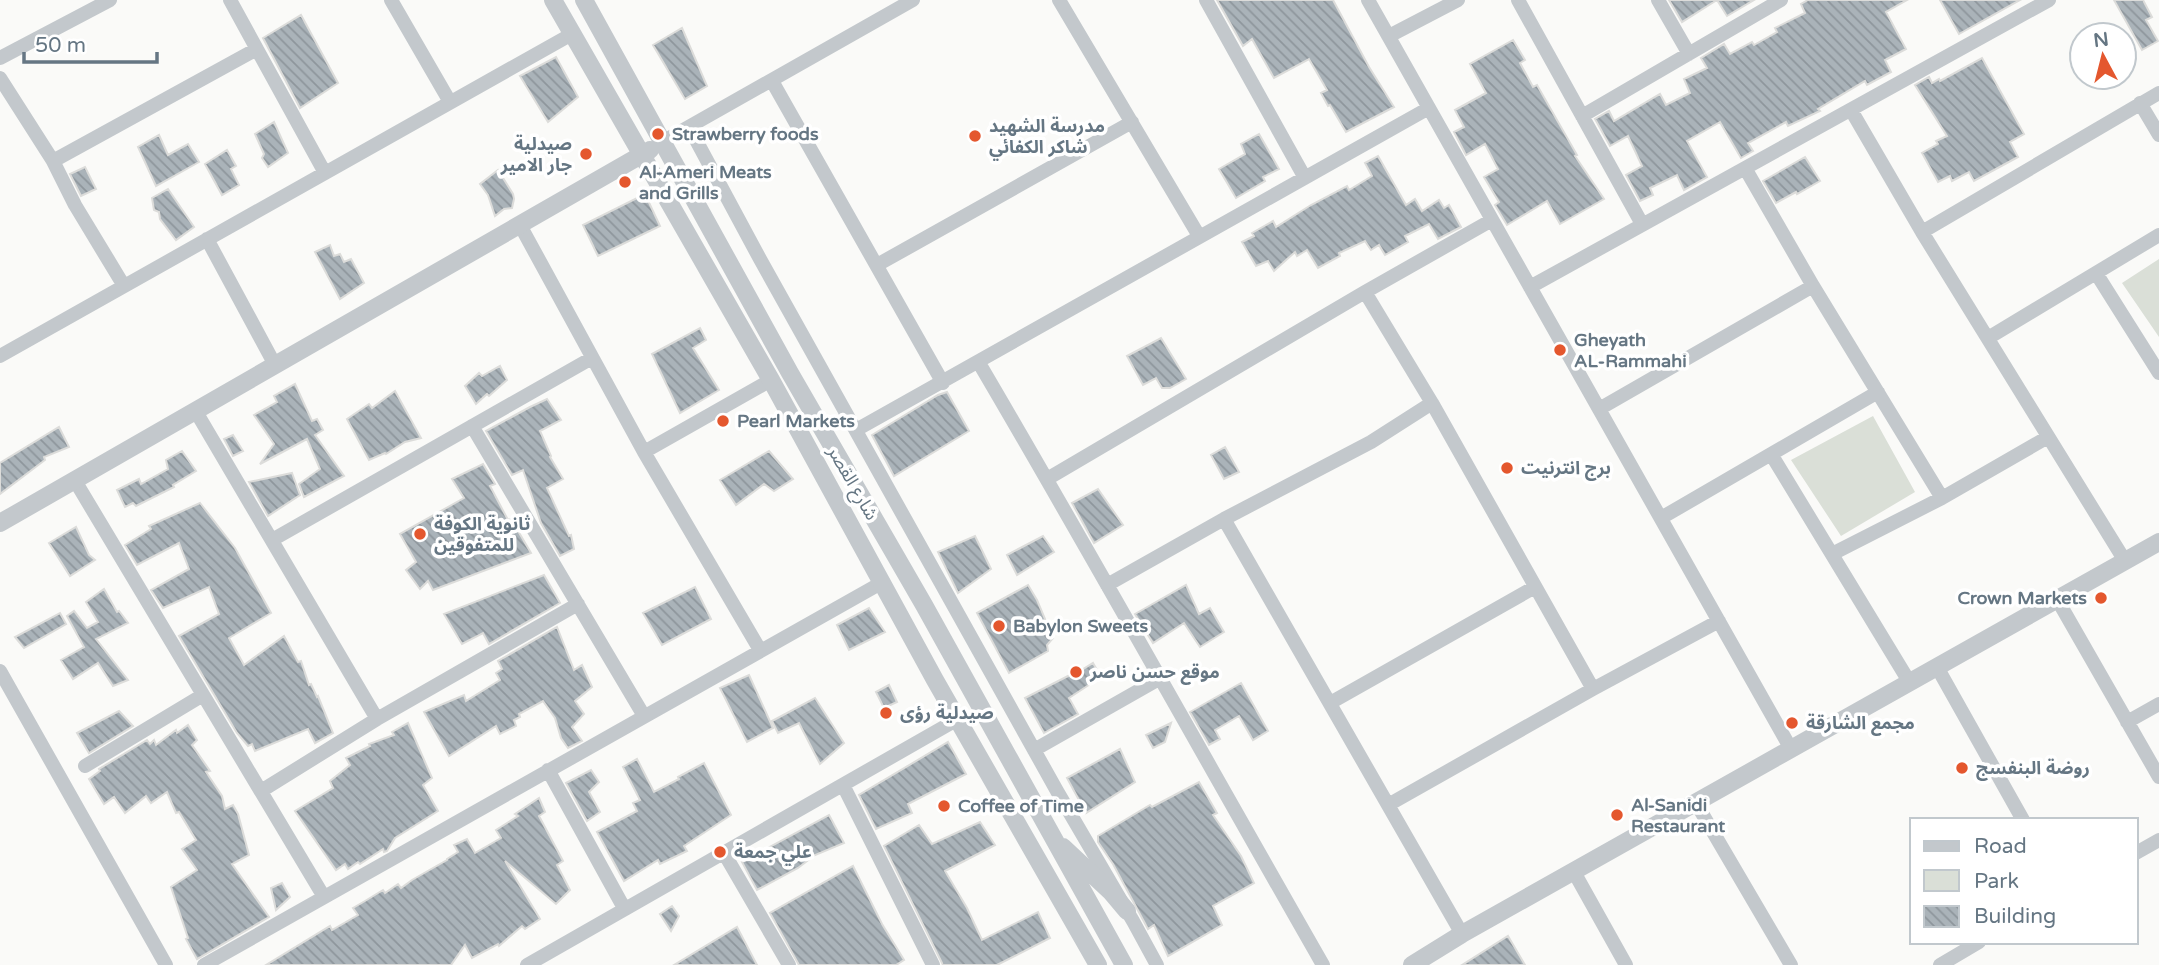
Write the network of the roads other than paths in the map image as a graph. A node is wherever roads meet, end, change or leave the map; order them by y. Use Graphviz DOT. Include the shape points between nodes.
graph roads {
  1 [pos="110,0"];
  2 [pos="230,0"];
  3 [pos="391,0"];
  4 [pos="553,0"];
  5 [pos="913,0"];
  6 [pos="1059,0"];
  7 [pos="1206,0"];
  8 [pos="1368,0"];
  9 [pos="1458,0"];
  10 [pos="1518,0"];
  11 [pos="1658,0"];
  12 [pos="1781,0"];
  13 [pos="2049,0"];
  14 [pos="589,2"];
  15 [pos="572,34"];
  16 [pos="1389,36"];
  17 [pos="257,48"];
  18 [pos="1689,54"];
  19 [pos="0,58"];
  20 [pos="0,78"];
  21 [pos="772,81"];
  22 [pos="2159,93"];
  23 [pos="450,102"];
  24 [pos="2140,103"];
  25 [pos="1429,108"];
  26 [pos="1851,110"];
  27 [pos="1582,116"];
  28 [pos="1132,122"];
  29 [pos="689,127"];
  30 [pos="2159,135"];
  31 [pos="662,142"];
  32 [pos="640,155"];
  33 [pos="53,161"];
  34 [pos="1745,168"];
  35 [pos="325,173"];
  36 [pos="1305,178"];
  37 [pos="1492,220"];
  38 [pos="1642,224"];
  39 [pos="520,225"];
  40 [pos="1922,232"];
  41 [pos="2159,235"];
  42 [pos="1199,236"];
  43 [pos="208,239"];
  44 [pos="877,265"];
  45 [pos="2096,273"];
  46 [pos="124,286"];
  47 [pos="1813,286"];
  48 [pos="1530,287"];
  49 [pos="1364,292"];
  50 [pos="1988,338"];
  51 [pos="2,351"];
  52 [pos="592,358"];
  53 [pos="979,363"];
  54 [pos="275,365"];
  55 [pos="2159,373"];
  56 [pos="771,380"];
  57 [pos="943,383"];
  58 [pos="1878,392"];
  59 [pos="1432,402"];
  60 [pos="1599,409"];
  61 [pos="195,410"];
  62 [pos="472,426"];
  63 [pos="856,430"];
  64 [pos="2048,437"];
  65 [pos="644,452"];
  66 [pos="1771,454"];
  67 [pos="1047,479"];
  68 [pos="74,480"];
  69 [pos="1942,498"];
  70 [pos="1661,518"];
  71 [pos="1224,519"];
  72 [pos="0,523"];
  73 [pos="272,540"];
  74 [pos="2159,542"];
  75 [pos="1832,555"];
  76 [pos="2125,561"];
  77 [pos="883,582"];
  78 [pos="1108,585"];
  79 [pos="1535,587"];
  80 [pos="2057,599"];
  81 [pos="578,604"];
  82 [pos="924,606"];
  83 [pos="902,618"];
  84 [pos="1719,621"];
  85 [pos="760,650"];
  86 [pos="1937,667"];
  87 [pos="959,668"];
  88 [pos="0,671"];
  89 [pos="1159,679"];
  90 [pos="935,680"];
  91 [pos="1910,683"];
  92 [pos="1593,689"];
  93 [pos="203,695"];
  94 [pos="1330,703"];
  95 [pos="2159,704"];
  96 [pos="644,716"];
  97 [pos="377,719"];
  98 [pos="958,719"];
  99 [pos="2127,722"];
  100 [pos="1791,749"];
  101 [pos="1034,750"];
  102 [pos="85,766"];
  103 [pos="548,770"];
  104 [pos="2159,777"];
  105 [pos="843,785"];
  106 [pos="261,791"];
  107 [pos="1696,803"];
  108 [pos="1388,805"];
  109 [pos="2022,818"];
  110 [pos="1049,835"];
  111 [pos="2159,840"];
  112 [pos="2138,852"];
  113 [pos="724,853"];
  114 [pos="1574,872"];
  115 [pos="324,897"];
  116 [pos="624,908"];
  117 [pos="1127,911"];
  118 [pos="1462,934"];
  119 [pos="1976,944"];
  120 [pos="166,965"];
  121 [pos="204,965"];
  122 [pos="527,965"];
  123 [pos="789,965"];
  124 [pos="933,965"];
  125 [pos="1098,965"];
  126 [pos="1124,965"];
  127 [pos="1157,965"];
  128 [pos="1322,965"];
  129 [pos="1412,965"];
  130 [pos="1626,965"];
  131 [pos="1791,965"];
  132 [pos="1940,965"];
  1 -- 19 [label="street"];
  2 -- 17 [label="street"];
  3 -- 23 [label="street"];
  4 -- 15 [label="street, شارع القصر"];
  5 -- 21 [label="street"];
  6 -- 28 [label="street"];
  7 -- 36 [label="street"];
  8 -- 16 [label="street"];
  9 -- 16 [label="street"];
  10 -- 27 [label="street"];
  11 -- 18 [label="street"];
  12 -- 18 [label="street"];
  13 -- 26 [label="street"];
  14 -- 31 [label="street, شارع القصر"];
  15 -- 23 [label="street"];
  15 -- 32 [label="street, شارع القصر"];
  16 -- 25 [label="street"];
  17 -- 33 [label="street"];
  17 -- 35 [label="street"];
  18 -- 27 [label="street"];
  20 -- 33 [label="street"];
  21 -- 29 [label="street"];
  21 -- 44 [label="street"];
  22 -- 24 [label="street"];
  23 -- 35 [label="street"];
  24 -- 30 [label="street"];
  24 -- 40 [label="street"];
  25 -- 36 [label="street"];
  25 -- 37 [label="street"];
  26 -- 34 [label="street"];
  26 -- 40 [label="street"];
  27 -- 38 [label="street"];
  28 -- 42 [label="street"];
  28 -- 44 [label="street"];
  29 -- 31 [label="street"];
  29 -- 63 [label="street"];
  31 -- 32 [label="street"];
  31 -- 82 [label="street, شارع القصر"];
  32 -- 39 [label="street"];
  32 -- 56 [label="street, شارع القصر"];
  33 -- 46 [label="street"];
  34 -- 38 [label="street"];
  34 -- 47 [label="street"];
  35 -- 43 [label="street"];
  36 -- 42 [label="street"];
  37 -- 48 [label="street"];
  37 -- 49 [label="street"];
  38 -- 48 [label="street"];
  39 -- 52 [label="street"];
  39 -- 54 [label="street"];
  40 -- 50 [label="street"];
  41 -- 45 [label="street"];
  42 -- 53 [label="street"];
  43 -- 46 [label="street"];
  43 -- 54 [label="street"];
  44 -- 57 [label="street"];
  45 -- 50 [label="street"];
  45 -- 55 [label="street"];
  46 -- 51 [label="street"];
  47 -- 58 [label="street"];
  47 -- 60 [label="street"];
  48 -- 60 [label="street"];
  49 -- 59 [label="street"];
  49 -- 67 [label="street"];
  50 -- 64 [label="street"];
  52 -- 62 [label="street"];
  52 -- 65 [label="street"];
  53 -- 57 [label="street"];
  53 -- 67 [label="street"];
  54 -- 61 [label="street"];
  56 -- 65 [label="street"];
  56 -- 77 [label="street, شارع القصر"];
  57 -- 63 [label="street"];
  58 -- 66 [label="street"];
  58 -- 69 [label="street"];
  59 -- 71 [label="street" via="1371,442"];
  59 -- 79 [label="street"];
  60 -- 70 [label="street"];
  61 -- 68 [label="street"];
  61 -- 73 [label="street"];
  62 -- 73 [label="street"];
  62 -- 81 [label="street"];
  63 -- 101 [label="street"];
  64 -- 69 [label="street"];
  64 -- 76 [label="street"];
  65 -- 85 [label="street"];
  66 -- 70 [label="street"];
  66 -- 75 [label="street"];
  67 -- 78 [label="street"];
  68 -- 72 [label="street"];
  68 -- 93 [label="street"];
  69 -- 75 [label="street"];
  70 -- 84 [label="street"];
  71 -- 78 [label="street"];
  71 -- 94 [label="street"];
  73 -- 97 [label="street"];
  74 -- 76 [label="street"];
  75 -- 91 [label="street"];
  76 -- 80 [label="street"];
  77 -- 83 [label="street, شارع القصر"];
  77 -- 85 [label="street"];
  78 -- 89 [label="street"];
  79 -- 92 [label="street"];
  79 -- 94 [label="street"];
  80 -- 86 [label="street"];
  80 -- 99 [label="street"];
  81 -- 96 [label="street"];
  81 -- 97 [label="street"];
  82 -- 83 [label="street" via="917,618"];
  82 -- 87 [label="street, شارع القصر"];
  83 -- 90 [label="street, شارع القصر"];
  84 -- 92 [label="street"];
  84 -- 100 [label="street"];
  85 -- 96 [label="street"];
  86 -- 91 [label="street"];
  86 -- 109 [label="street"];
  87 -- 90 [label="street" via="942,668"];
  87 -- 110 [label="street, شارع القصر"];
  88 -- 120 [label="street"];
  89 -- 101 [label="street"];
  89 -- 128 [label="street"];
  90 -- 98 [label="street, شارع القصر"];
  91 -- 100 [label="street"];
  92 -- 108 [label="street"];
  93 -- 102 [label="street"];
  93 -- 106 [label="street"];
  94 -- 108 [label="street"];
  95 -- 99 [label="street"];
  96 -- 103 [label="street"];
  97 -- 106 [label="street"];
  98 -- 105 [label="street"];
  98 -- 125 [label="street, شارع القصر"];
  99 -- 104 [label="street"];
  100 -- 107 [label="street"];
  101 -- 117 [label="street"];
  103 -- 115 [label="street"];
  103 -- 116 [label="street"];
  105 -- 113 [label="street"];
  105 -- 124 [label="street"];
  106 -- 115 [label="street"];
  107 -- 114 [label="street"];
  107 -- 131 [label="street"];
  108 -- 118 [label="street"];
  110 -- 117 [label="street"];
  110 -- 126 [label="street, شارع القصر"];
  111 -- 112 [label="street"];
  113 -- 116 [label="street"];
  113 -- 123 [label="street"];
  114 -- 118 [label="street"];
  114 -- 130 [label="street"];
  115 -- 121 [label="street"];
  116 -- 122 [label="street"];
  117 -- 127 [label="street"];
  118 -- 129 [label="street"];
  119 -- 132 [label="street"];
}
